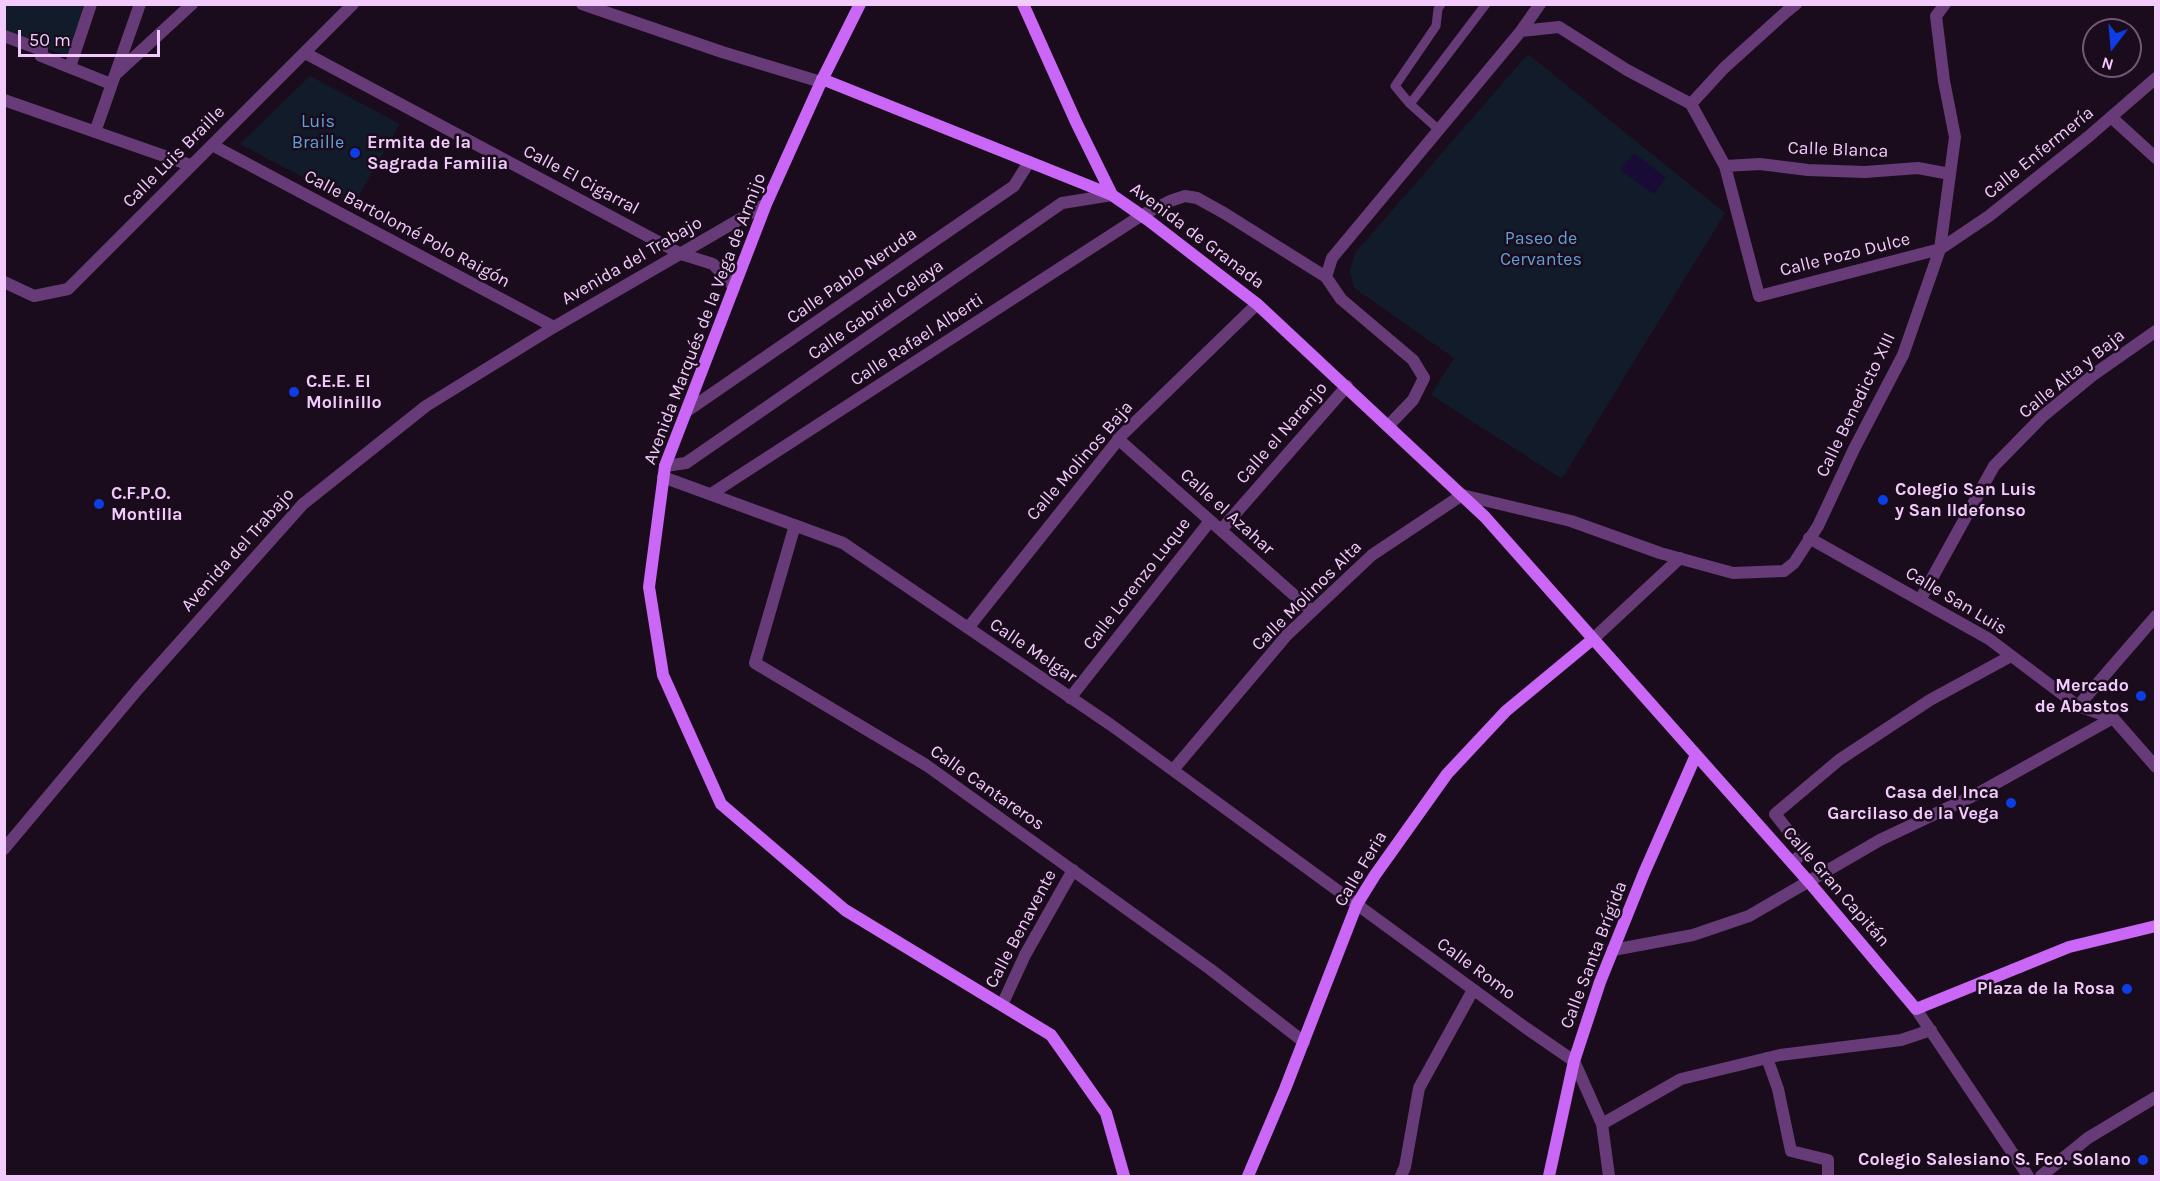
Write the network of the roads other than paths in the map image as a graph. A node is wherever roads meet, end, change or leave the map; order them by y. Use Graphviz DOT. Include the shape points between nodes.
graph roads {
  1 [pos="91,4"];
  2 [pos="140,4"];
  3 [pos="192,4"];
  4 [pos="353,4"];
  5 [pos="582,4"];
  6 [pos="860,4"];
  7 [pos="1023,4"];
  8 [pos="1441,4"];
  9 [pos="1486,4"];
  10 [pos="1540,4"];
  11 [pos="1796,4"];
  12 [pos="1945,4"];
  13 [pos="1521,31"];
  14 [pos="4,36"];
  15 [pos="305,53"];
  16 [pos="70,67"];
  17 [pos="2156,78"];
  18 [pos="113,79"];
  19 [pos="821,80"];
  20 [pos="4,100"];
  21 [pos="1410,104"];
  22 [pos="1691,104"];
  23 [pos="2111,117"];
  24 [pos="1439,130"];
  25 [pos="94,132"];
  26 [pos="212,146"];
  27 [pos="2156,158"];
  28 [pos="1029,162"];
  29 [pos="190,165"];
  30 [pos="1725,166"];
  31 [pos="1950,174"];
  32 [pos="1112,195"];
  33 [pos="766,204"];
  34 [pos="1142,215"];
  35 [pos="1940,249"];
  36 [pos="681,254"];
  37 [pos="1326,277"];
  38 [pos="4,282"];
  39 [pos="734,287"];
  40 [pos="1257,304"];
  41 [pos="554,327"];
  42 [pos="2156,331"];
  43 [pos="1347,386"];
  44 [pos="687,411"];
  45 [pos="1389,425"];
  46 [pos="1118,439"];
  47 [pos="664,472"];
  48 [pos="711,494"];
  49 [pos="1462,495"];
  50 [pos="1210,521"];
  51 [pos="795,525"];
  52 [pos="1221,530"];
  53 [pos="1809,538"];
  54 [pos="1680,558"];
  55 [pos="1920,600"];
  56 [pos="1312,611"];
  57 [pos="2156,616"];
  58 [pos="968,628"];
  59 [pos="1593,639"];
  60 [pos="2011,656"];
  61 [pos="1070,698"];
  62 [pos="2078,706"];
  63 [pos="2113,718"];
  64 [pos="1696,755"];
  65 [pos="2156,767"];
  66 [pos="1173,770"];
  67 [pos="4,849"];
  68 [pos="1792,862"];
  69 [pos="1073,870"];
  70 [pos="1809,882"];
  71 [pos="1357,904"];
  72 [pos="2156,927"];
  73 [pos="1613,950"];
  74 [pos="1473,990"];
  75 [pos="1002,1005"];
  76 [pos="1916,1009"];
  77 [pos="1931,1030"];
  78 [pos="1304,1042"];
  79 [pos="1767,1058"];
  80 [pos="1574,1061"];
  81 [pos="2156,1097"];
  82 [pos="1602,1124"];
  83 [pos="1124,1176"];
  84 [pos="1248,1176"];
  85 [pos="1401,1176"];
  86 [pos="1549,1176"];
  87 [pos="1610,1176"];
  88 [pos="1828,1176"];
  89 [pos="2028,1176"];
  90 [pos="2041,1176"];
  1 -- 16 [label="street"];
  2 -- 18 [label="street"];
  3 -- 18 [label="street"];
  4 -- 15 [label="street, Calle Luis Braille"];
  5 -- 19 [label="street" via="722,52"];
  6 -- 19 [label="street, Avenida Marqués de la Vega de Armijo"];
  7 -- 32 [label="street"];
  8 -- 21 [label="lane" via="1436,26 1395,86"];
  9 -- 21 [label="lane"];
  10 -- 13 [label="street"];
  11 -- 22 [label="street" via="1724,68"];
  12 -- 31 [label="street, Calle Benedicto XIII" via="1936,16 1955,136"];
  13 -- 22 [label="street" via="1559,27"];
  13 -- 24 [label="street"];
  14 -- 16 [label="street" via="42,50 41,56"];
  15 -- 26 [label="street, Calle Luis Braille"];
  15 -- 36 [label="street, Calle El Cigarral"];
  16 -- 18 [label="street"];
  17 -- 23 [label="street, Calle Enfermería"];
  18 -- 25 [label="street"];
  19 -- 28 [label="street, Avenida de Granada"];
  19 -- 33 [label="street, Avenida Marqués de la Vega de Armijo"];
  20 -- 25 [label="street"];
  21 -- 24 [label="lane"];
  22 -- 30 [label="street"];
  23 -- 27 [label="street"];
  23 -- 35 [label="street, Calle Enfermería" via="1989,216"];
  24 -- 37 [label="street" via="1332,258"];
  25 -- 29 [label="street"];
  26 -- 29 [label="street, Calle Luis Braille"];
  26 -- 41 [label="street, Calle Bartolomé Polo Raigón"];
  28 -- 32 [label="street, Avenida de Granada"];
  28 -- 44 [label="street, Calle Pablo Neruda" via="1014,186"];
  29 -- 38 [label="street, Calle Luis Braille" via="68,289 34,296"];
  30 -- 31 [label="street, Calle Blanca" via="1760,164 1865,172 1918,168"];
  30 -- 35 [label="street, Calle Pozo Dulce" via="1759,296"];
  31 -- 35 [label="street, Calle Benedicto XIII"];
  32 -- 34 [label="street, Avenida de Granada"];
  32 -- 47 [label="street, Calle Gabriel Celaya" via="1062,203 686,464"];
  33 -- 36 [label="street, Avenida del Trabajo"];
  33 -- 39 [label="street, Avenida Marqués de la Vega de Armijo"];
  34 -- 37 [label="street, Calle Rafael Alberti" via="1185,196 1197,198"];
  34 -- 40 [label="street, Avenida de Granada"];
  34 -- 48 [label="street, Calle Rafael Alberti"];
  35 -- 53 [label="street, Calle Benedicto XIII" via="1904,356"];
  36 -- 39 [label="street, Calle El Cigarral" via="713,264"];
  36 -- 41 [label="street, Avenida del Trabajo"];
  37 -- 45 [label="street" via="1341,299 1413,360 1424,378 1413,400"];
  39 -- 44 [label="street, Avenida Marqués de la Vega de Armijo"];
  40 -- 43 [label="street, Avenida de Granada"];
  40 -- 46 [label="street, Calle Molinos Baja"];
  41 -- 67 [label="street, Avenida del Trabajo" via="426,406 303,504 138,689"];
  42 -- 55 [label="street, Calle Alta y Baja" via="2043,416 1994,466"];
  43 -- 45 [label="street, Avenida de Granada"];
  43 -- 52 [label="street, Calle el Naranjo"];
  44 -- 47 [label="street, Avenida Marqués de la Vega de Armijo"];
  45 -- 49 [label="street, Avenida de Granada"];
  46 -- 50 [label="street, Calle el Azahar"];
  46 -- 58 [label="street, Calle Molinos Baja"];
  47 -- 48 [label="street, Calle Melgar"];
  47 -- 75 [label="street, Avenida Marqués de la Vega de Armijo" via="649,587 663,675 721,804 844,910"];
  48 -- 51 [label="street, Calle Melgar"];
  49 -- 54 [label="street" via="1571,521"];
  49 -- 56 [label="street, Calle Molinos Alta" via="1372,555"];
  49 -- 59 [label="street, Avenida de Granada"];
  50 -- 52 [label="street, Calle el Azahar"];
  50 -- 61 [label="street, Calle Lorenzo Luque"];
  51 -- 58 [label="street, Calle Melgar" via="843,543"];
  51 -- 69 [label="street, Calle Cantareros" via="755,663 926,765"];
  52 -- 56 [label="street, Calle el Azahar"];
  53 -- 54 [label="street, Calle Benedicto XIII" via="1794,563 1784,571 1733,573"];
  53 -- 55 [label="street, Calle San Luis"];
  54 -- 59 [label="street"];
  55 -- 60 [label="street, Calle San Luis"];
  56 -- 66 [label="street, Calle Molinos Alta" via="1287,635"];
  57 -- 62 [label="street"];
  58 -- 61 [label="street, Calle Melgar"];
  59 -- 64 [label="street, Calle Gran Capitán"];
  59 -- 71 [label="street, Calle Feria" via="1506,711 1447,774"];
  60 -- 62 [label="street, Calle San Luis"];
  60 -- 68 [label="street" via="1930,700 1839,760 1775,814 1805,852"];
  61 -- 66 [label="street, Calle Melgar"];
  62 -- 63 [label="street, Calle San Luis"];
  63 -- 65 [label="street"];
  63 -- 70 [label="street" via="1975,795 1880,840"];
  64 -- 68 [label="street, Calle Gran Capitán"];
  64 -- 73 [label="street, Calle Santa Brígida"];
  66 -- 71 [label="street, Calle Melgar"];
  68 -- 70 [label="street, Calle Gran Capitán"];
  69 -- 75 [label="street, Calle Benavente"];
  69 -- 78 [label="street, Calle Cantareros"];
  70 -- 73 [label="street" via="1749,916 1693,935"];
  70 -- 76 [label="street, Calle Gran Capitán"];
  71 -- 74 [label="street, Calle Romo"];
  71 -- 78 [label="street, Calle Feria"];
  72 -- 76 [label="street" via="2069,947"];
  73 -- 80 [label="street, Calle Santa Brígida"];
  74 -- 80 [label="street, Calle Romo"];
  74 -- 85 [label="street" via="1419,1088"];
  75 -- 83 [label="street, Avenida Marqués de la Vega de Armijo" via="1051,1035 1107,1113"];
  76 -- 77 [label="street, Calle Gran Capitán"];
  77 -- 79 [label="street" via="1901,1040"];
  77 -- 89 [label="street, Calle Gran Capitán"];
  78 -- 84 [label="street, Calle Feria"];
  79 -- 82 [label="street" via="1681,1079"];
  79 -- 88 [label="street" via="1779,1089 1791,1151 1828,1160"];
  80 -- 82 [label="street"];
  80 -- 86 [label="street, Calle Santa Brígida"];
  81 -- 90 [label="street" via="2088,1138"];
  82 -- 87 [label="street"];
}
